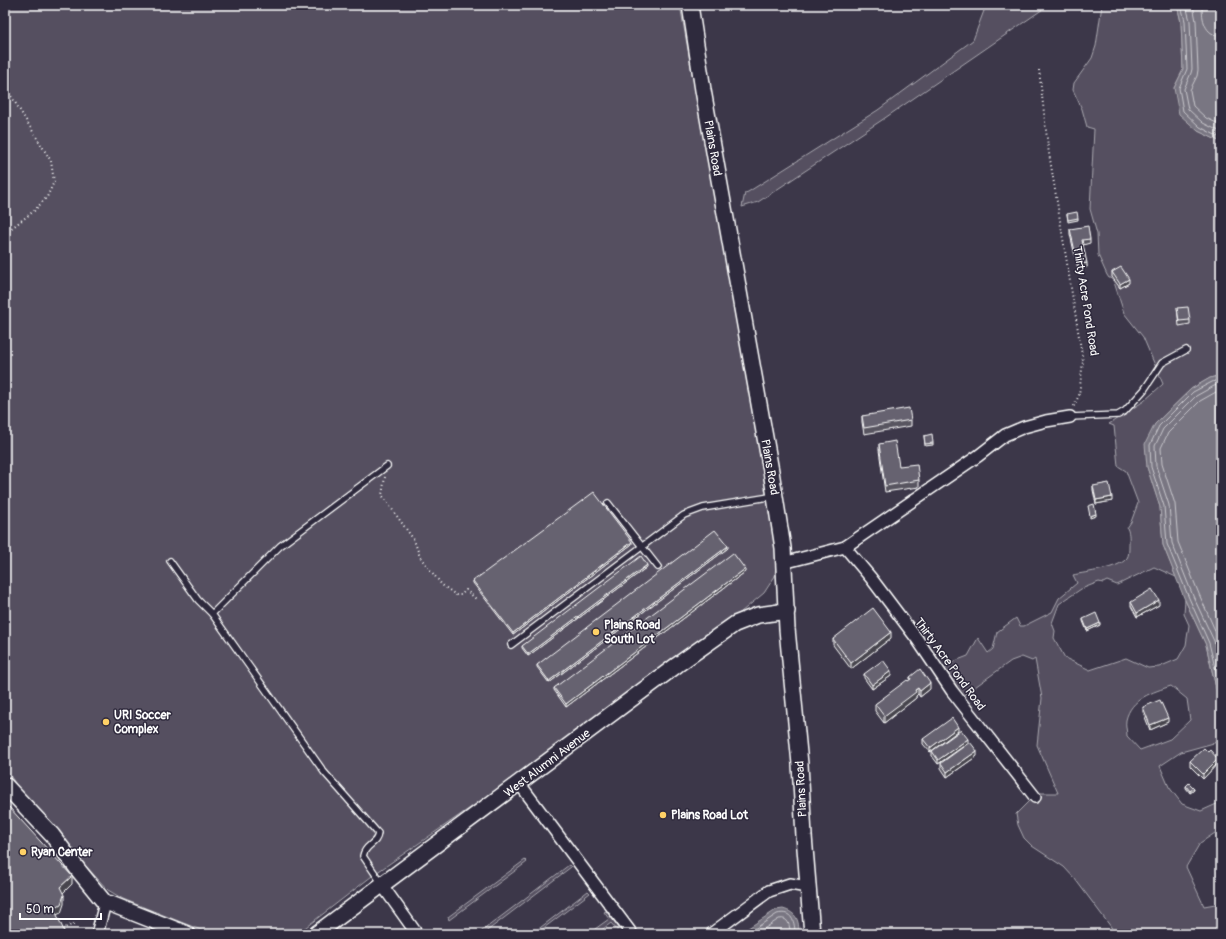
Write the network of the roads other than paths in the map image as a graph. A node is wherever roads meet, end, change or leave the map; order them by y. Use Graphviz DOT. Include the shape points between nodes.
graph roads {
  1 [pos="690,5"];
  2 [pos="1186,350"];
  3 [pos="1070,416"];
  4 [pos="387,466"];
  5 [pos="775,496"];
  6 [pos="608,502"];
  7 [pos="642,546"];
  8 [pos="845,547"];
  9 [pos="170,561"];
  10 [pos="783,563"];
  11 [pos="658,567"];
  12 [pos="787,611"];
  13 [pos="212,614"];
  14 [pos="511,645"];
  15 [pos="519,784"];
  16 [pos="5,785"];
  17 [pos="1034,797"];
  18 [pos="382,885"];
  19 [pos="807,887"];
  20 [pos="105,903"];
  21 [pos="97,934"];
  22 [pos="186,934"];
  23 [pos="316,934"];
  24 [pos="417,934"];
  25 [pos="632,934"];
  26 [pos="711,934"];
  27 [pos="812,934"];
  1 -- 5 [label="street, Plains Road"];
  2 -- 3 [label="lane" via="1162,362 1144,390 1118,415"];
  3 -- 8 [label="street" via="1024,427 1005,435"];
  4 -- 13 [label="lane" via="280,546"];
  5 -- 7 [label="lane" via="703,508 684,515"];
  5 -- 10 [label="street, Plains Road"];
  6 -- 7 [label="lane"];
  7 -- 11 [label="lane"];
  7 -- 14 [label="lane"];
  8 -- 10 [label="street"];
  8 -- 17 [label="street, Thirty Acre Pond Road"];
  9 -- 13 [label="lane" via="198,600"];
  10 -- 12 [label="street, Plains Road"];
  12 -- 15 [label="street, West Alumni Avenue" via="758,615 734,624"];
  12 -- 19 [label="street, Plains Road"];
  13 -- 18 [label="lane" via="324,772 378,833 376,840 366,848 363,856"];
  15 -- 18 [label="street, West Alumni Avenue"];
  15 -- 25 [label="street"];
  16 -- 20 [label="street" via="52,835"];
  18 -- 23 [label="street, West Alumni Avenue"];
  18 -- 24 [label="street"];
  19 -- 26 [label="street" via="790,884 769,891"];
  19 -- 27 [label="street, Plains Road"];
  20 -- 21 [label="street"];
  20 -- 22 [label="street"];
}
